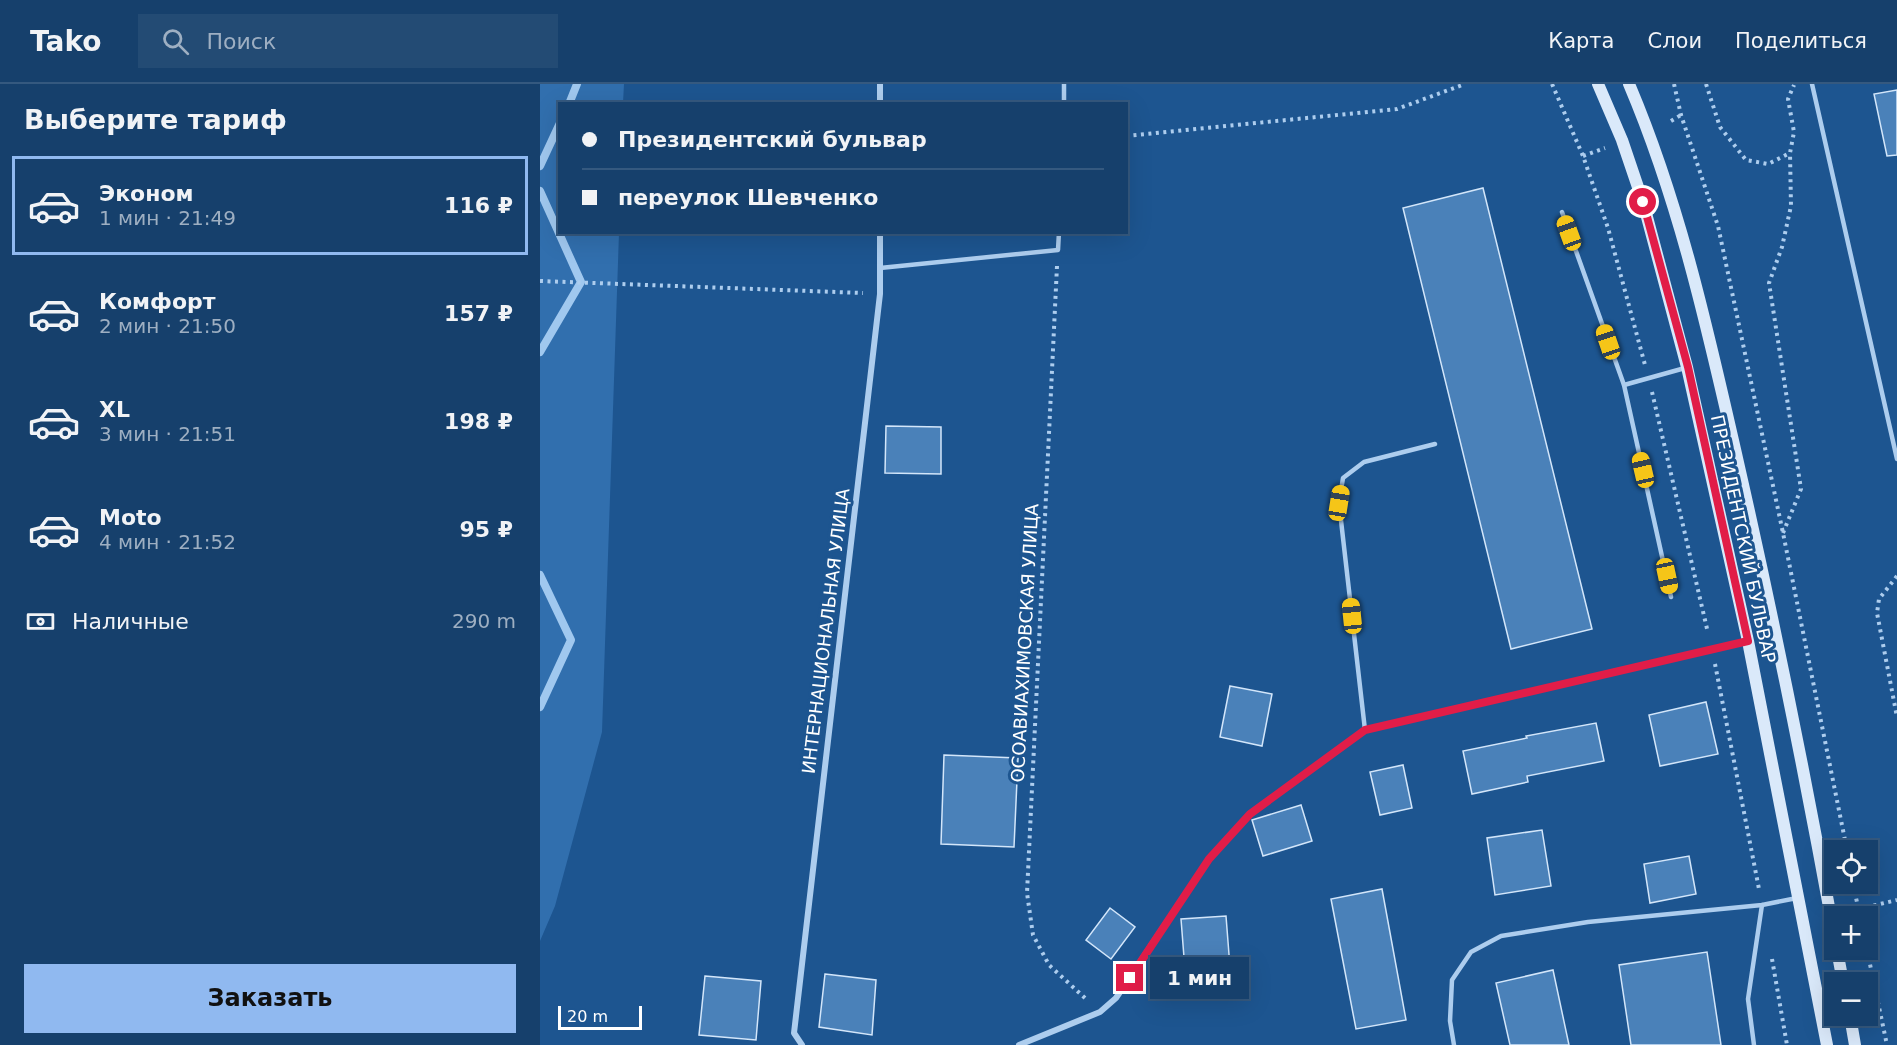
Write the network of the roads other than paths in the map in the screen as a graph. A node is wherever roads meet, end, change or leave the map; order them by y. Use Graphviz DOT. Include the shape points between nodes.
graph roads {
  1 [pos="880,84"];
  2 [pos="1064,84"];
  3 [pos="1598,84"];
  4 [pos="1629,84"];
  5 [pos="1812,84"];
  6 [pos="880,102"];
  7 [pos="1064,102"];
  8 [pos="1562,212"];
  9 [pos="880,234"];
  10 [pos="1059,234"];
  11 [pos="880,268"];
  12 [pos="1688,367"];
  13 [pos="1624,385"];
  14 [pos="1435,444"];
  15 [pos="1897,459"];
  16 [pos="1671,597"];
  17 [pos="1748,641"];
  18 [pos="1365,730"];
  19 [pos="1800,897"];
  20 [pos="1762,905"];
  21 [pos="1829,906"];
  22 [pos="1852,1026"];
  23 [pos="802,1045"];
  24 [pos="1019,1045"];
  25 [pos="1454,1045"];
  26 [pos="1754,1045"];
  27 [pos="1827,1045"];
  28 [pos="1855,1045"];
  1 -- 6 [label="street"];
  2 -- 7 [label="lane"];
  3 -- 12 [label="main road, ПРЕЗИДЕНТСКИЙ БУЛЬВАР" via="1643,202"];
  4 -- 21 [label="main road, ПРЕЗИДЕНТСКИЙ БУЛЬВАР" via="1668,188 1711,346 1768,594"];
  5 -- 15 [label="lane"];
  8 -- 13 [label="lane"];
  9 -- 11 [label="street, ИНТЕРНАЦИОНАЛЬНАЯ УЛИЦА"];
  10 -- 11 [label="lane" via="1058,250"];
  11 -- 23 [label="street, ИНТЕРНАЦИОНАЛЬНАЯ УЛИЦА" via="794,1033"];
  12 -- 13 [label="lane"];
  12 -- 17 [label="main road, ПРЕЗИДЕНТСКИЙ БУЛЬВАР"];
  13 -- 16 [label="lane"];
  14 -- 18 [label="lane" via="1364,462 1343,478 1339,503"];
  17 -- 18 [label="street"];
  17 -- 19 [label="main road, ПРЕЗИДЕНТСКИЙ БУЛЬВАР"];
  18 -- 24 [label="street" via="1250,814 1209,859 1116,998 1100,1012"];
  19 -- 20 [label="lane"];
  19 -- 27 [label="main road, ПРЕЗИДЕНТСКИЙ БУЛЬВАР"];
  20 -- 25 [label="lane" via="1588,922 1501,936 1471,952 1452,980 1450,1021"];
  20 -- 26 [label="lane" via="1748,999"];
  22 -- 28 [label="main road"];
}
